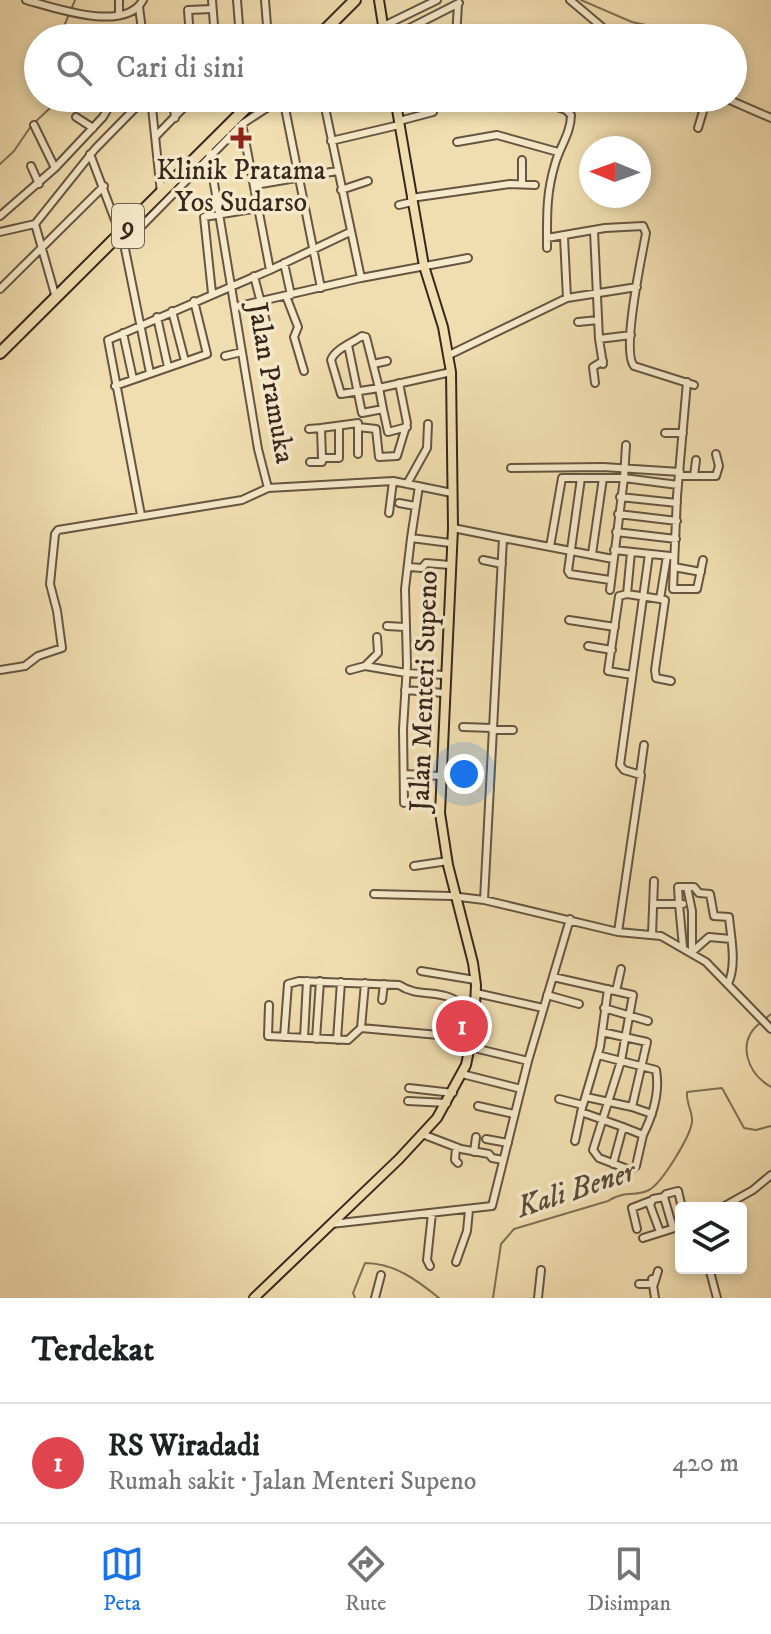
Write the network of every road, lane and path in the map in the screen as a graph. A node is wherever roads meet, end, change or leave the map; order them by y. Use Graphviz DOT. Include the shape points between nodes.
graph roads {
  1 [pos="26,0"];
  2 [pos="119,0"];
  3 [pos="143,0"];
  4 [pos="212,0"];
  5 [pos="237,0"];
  6 [pos="265,0"];
  7 [pos="355,0"];
  8 [pos="379,0"];
  9 [pos="437,0"];
  10 [pos="570,0"];
  11 [pos="459,2"];
  12 [pos="139,7"];
  13 [pos="212,9"];
  14 [pos="119,13"];
  15 [pos="141,24"];
  16 [pos="189,24"];
  17 [pos="214,24"];
  18 [pos="239,24"];
  19 [pos="267,24"];
  20 [pos="331,24"];
  21 [pos="383,24"];
  22 [pos="385,24"];
  23 [pos="416,24"];
  24 [pos="457,24"];
  25 [pos="598,24"];
  26 [pos="747,108"];
  27 [pos="104,112"];
  28 [pos="133,112"];
  29 [pos="151,112"];
  30 [pos="174,112"];
  31 [pos="180,112"];
  32 [pos="243,112"];
  33 [pos="246,112"];
  34 [pos="285,112"];
  35 [pos="326,112"];
  36 [pos="397,112"];
  37 [pos="433,112"];
  38 [pos="568,112"];
  39 [pos="703,112"];
  40 [pos="76,117"];
  41 [pos="175,118"];
  42 [pos="771,118"];
  43 [pos="399,123"];
  44 [pos="34,125"];
  45 [pos="698,128"];
  46 [pos="91,129"];
  47 [pos="155,137"];
  48 [pos="331,141"];
  49 [pos="457,142"];
  50 [pos="209,151"];
  51 [pos="92,152"];
  52 [pos="558,152"];
  53 [pos="522,160"];
  54 [pos="31,166"];
  55 [pos="55,168"];
  56 [pos="337,171"];
  57 [pos="298,178"];
  58 [pos="368,181"];
  59 [pos="39,184"];
  60 [pos="522,184"];
  61 [pos="255,185"];
  62 [pos="535,185"];
  63 [pos="104,186"];
  64 [pos="341,190"];
  65 [pos="161,193"];
  66 [pos="411,200"];
  67 [pos="399,205"];
  68 [pos="259,208"];
  69 [pos="219,215"];
  70 [pos="0,216"];
  71 [pos="35,224"];
  72 [pos="594,231"];
  73 [pos="0,232"];
  74 [pos="350,232"];
  75 [pos="564,237"];
  76 [pos="547,238"];
  77 [pos="122,239"];
  78 [pos="41,247"];
  79 [pos="547,248"];
  80 [pos="312,249"];
  81 [pos="468,258"];
  82 [pos="284,263"];
  83 [pos="424,266"];
  84 [pos="270,270"];
  85 [pos="254,276"];
  86 [pos="361,278"];
  87 [pos="231,285"];
  88 [pos="637,287"];
  89 [pos="321,288"];
  90 [pos="0,289"];
  91 [pos="212,293"];
  92 [pos="596,293"];
  93 [pos="289,296"];
  94 [pos="56,298"];
  95 [pos="567,298"];
  96 [pos="194,301"];
  97 [pos="261,301"];
  98 [pos="235,307"];
  99 [pos="172,311"];
  100 [pos="157,317"];
  101 [pos="598,320"];
  102 [pos="266,322"];
  103 [pos="578,322"];
  104 [pos="140,325"];
  105 [pos="123,333"];
  106 [pos="631,335"];
  107 [pos="599,339"];
  108 [pos="348,345"];
  109 [pos="242,352"];
  110 [pos="0,353"];
  111 [pos="207,354"];
  112 [pos="449,355"];
  113 [pos="225,356"];
  114 [pos="185,361"];
  115 [pos="387,361"];
  116 [pos="208,363"];
  117 [pos="373,364"];
  118 [pos="168,367"];
  119 [pos="304,371"];
  120 [pos="451,372"];
  121 [pos="150,373"];
  122 [pos="133,379"];
  123 [pos="399,383"];
  124 [pos="595,383"];
  125 [pos="115,386"];
  126 [pos="379,388"];
  127 [pos="357,392"];
  128 [pos="383,409"];
  129 [pos="362,413"];
  130 [pos="428,424"];
  131 [pos="358,425"];
  132 [pos="339,427"];
  133 [pos="407,427"];
  134 [pos="321,428"];
  135 [pos="309,429"];
  136 [pos="665,433"];
  137 [pos="683,433"];
  138 [pos="626,445"];
  139 [pos="358,454"];
  140 [pos="716,454"];
  141 [pos="323,458"];
  142 [pos="696,460"];
  143 [pos="310,462"];
  144 [pos="625,467"];
  145 [pos="511,468"];
  146 [pos="680,474"];
  147 [pos="694,476"];
  148 [pos="581,478"];
  149 [pos="603,478"];
  150 [pos="624,478"];
  151 [pos="393,481"];
  152 [pos="407,484"];
  153 [pos="678,485"];
  154 [pos="419,486"];
  155 [pos="268,488"];
  156 [pos="452,493"];
  157 [pos="620,497"];
  158 [pos="399,503"];
  159 [pos="677,503"];
  160 [pos="415,506"];
  161 [pos="389,513"];
  162 [pos="618,514"];
  163 [pos="141,515"];
  164 [pos="677,521"];
  165 [pos="453,528"];
  166 [pos="616,532"];
  167 [pos="551,537"];
  168 [pos="411,538"];
  169 [pos="503,538"];
  170 [pos="676,539"];
  171 [pos="450,543"];
  172 [pos="541,544"];
  173 [pos="550,547"];
  174 [pos="614,550"];
  175 [pos="571,551"];
  176 [pos="631,552"];
  177 [pos="592,554"];
  178 [pos="649,554"];
  179 [pos="671,556"];
  180 [pos="613,559"];
  181 [pos="483,560"];
  182 [pos="703,560"];
  183 [pos="502,564"];
  184 [pos="450,565"];
  185 [pos="409,567"];
  186 [pos="674,567"];
  187 [pos="701,572"];
  188 [pos="610,580"];
  189 [pos="662,588"];
  190 [pos="673,589"];
  191 [pos="610,590"];
  192 [pos="627,594"];
  193 [pos="644,596"];
  194 [pos="660,599"];
  195 [pos="510,604"];
  196 [pos="499,607"];
  197 [pos="569,620"];
  198 [pos="387,626"];
  199 [pos="405,627"];
  200 [pos="615,627"];
  201 [pos="377,637"];
  202 [pos="588,646"];
  203 [pos="612,650"];
  204 [pos="365,666"];
  205 [pos="0,670"];
  206 [pos="350,670"];
  207 [pos="406,673"];
  208 [pos="445,675"];
  209 [pos="632,675"];
  210 [pos="671,681"];
  211 [pos="405,690"];
  212 [pos="444,693"];
  213 [pos="463,727"];
  214 [pos="492,729"];
  215 [pos="513,730"];
  216 [pos="644,745"];
  217 [pos="404,774"];
  218 [pos="640,774"];
  219 [pos="441,776"];
  220 [pos="404,803"];
  221 [pos="478,806"];
  222 [pos="489,806"];
  223 [pos="448,861"];
  224 [pos="414,866"];
  225 [pos="654,881"];
  226 [pos="687,887"];
  227 [pos="374,894"];
  228 [pos="456,897"];
  229 [pos="484,900"];
  230 [pos="654,904"];
  231 [pos="679,904"];
  232 [pos="690,904"];
  233 [pos="570,919"];
  234 [pos="618,932"];
  235 [pos="652,935"];
  236 [pos="731,939"];
  237 [pos="683,947"];
  238 [pos="692,952"];
  239 [pos="621,969"];
  240 [pos="421,971"];
  241 [pos="553,977"];
  242 [pos="475,980"];
  243 [pos="307,981"];
  244 [pos="320,981"];
  245 [pos="341,982"];
  246 [pos="365,983"];
  247 [pos="384,984"];
  248 [pos="728,984"];
  249 [pos="404,988"];
  250 [pos="612,990"];
  251 [pos="476,993"];
  252 [pos="547,995"];
  253 [pos="382,1000"];
  254 [pos="402,1001"];
  255 [pos="579,1004"];
  256 [pos="269,1005"];
  257 [pos="543,1008"];
  258 [pos="604,1008"];
  259 [pos="476,1009"];
  260 [pos="628,1015"];
  261 [pos="648,1021"];
  262 [pos="361,1028"];
  263 [pos="771,1029"];
  264 [pos="602,1032"];
  265 [pos="625,1036"];
  266 [pos="284,1037"];
  267 [pos="304,1038"];
  268 [pos="316,1039"];
  269 [pos="337,1040"];
  270 [pos="471,1043"];
  271 [pos="598,1055"];
  272 [pos="528,1061"];
  273 [pos="621,1061"];
  274 [pos="643,1066"];
  275 [pos="462,1074"];
  276 [pos="409,1088"];
  277 [pos="521,1089"];
  278 [pos="646,1090"];
  279 [pos="453,1093"];
  280 [pos="586,1097"];
  281 [pos="559,1099"];
  282 [pos="408,1101"];
  283 [pos="609,1102"];
  284 [pos="447,1103"];
  285 [pos="478,1106"];
  286 [pos="632,1107"];
  287 [pos="582,1108"];
  288 [pos="514,1114"];
  289 [pos="652,1114"];
  290 [pos="604,1120"];
  291 [pos="623,1127"];
  292 [pos="422,1134"];
  293 [pos="643,1135"];
  294 [pos="476,1137"];
  295 [pos="486,1139"];
  296 [pos="575,1141"];
  297 [pos="508,1143"];
  298 [pos="456,1147"];
  299 [pos="474,1152"];
  300 [pos="503,1160"];
  301 [pos="458,1163"];
  302 [pos="613,1164"];
  303 [pos="771,1175"];
  304 [pos="664,1197"];
  305 [pos="650,1201"];
  306 [pos="681,1202"];
  307 [pos="732,1202"];
  308 [pos="469,1210"];
  309 [pos="432,1213"];
  310 [pos="647,1221"];
  311 [pos="675,1222"];
  312 [pos="330,1224"];
  313 [pos="675,1228"];
  314 [pos="660,1232"];
  315 [pos="643,1238"];
  316 [pos="456,1262"];
  317 [pos="430,1266"];
  318 [pos="541,1270"];
  319 [pos="658,1271"];
  320 [pos="711,1274"];
  321 [pos="381,1275"];
  322 [pos="652,1282"];
  323 [pos="639,1284"];
  324 [pos="254,1298"];
  325 [pos="375,1298"];
  326 [pos="538,1298"];
  327 [pos="655,1298"];
  328 [pos="717,1298"];
  1 -- 14 [label="street" via="74,15"];
  2 -- 14 [label="street"];
  3 -- 12 [label="street"];
  4 -- 13 [label="street"];
  5 -- 18 [label="street"];
  6 -- 19 [label="street"];
  7 -- 20 [label="highway"];
  8 -- 21 [label="main road"];
  9 -- 22 [label="street"];
  10 -- 25 [label="street"];
  11 -- 23 [label="street"];
  11 -- 24 [label="street"];
  12 -- 14 [label="street"];
  12 -- 15 [label="street"];
  13 -- 16 [label="street" via="188,10"];
  13 -- 17 [label="street"];
  26 -- 42 [label="street"];
  27 -- 46 [label="street"];
  28 -- 51 [label="street"];
  29 -- 47 [label="street"];
  30 -- 41 [label="street"];
  31 -- 41 [label="street"];
  32 -- 50 [label="highway, 9"];
  33 -- 61 [label="street"];
  34 -- 57 [label="street"];
  35 -- 48 [label="street"];
  36 -- 43 [label="main road, Jalan Menteri Supeno"];
  37 -- 43 [label="street"];
  38 -- 52 [label="street" via="570,131"];
  39 -- 45 [label="street"];
  40 -- 46 [label="street"];
  41 -- 47 [label="street"];
  43 -- 48 [label="street"];
  43 -- 66 [label="main road, Jalan Menteri Supeno"];
  44 -- 55 [label="street"];
  46 -- 51 [label="street"];
  46 -- 55 [label="street"];
  47 -- 65 [label="street"];
  48 -- 56 [label="street"];
  49 -- 52 [label="street" via="497,135"];
  50 -- 65 [label="highway, 9"];
  50 -- 69 [label="street, Jalan Pramuka"];
  50 -- 77 [label="street"];
  51 -- 63 [label="street"];
  51 -- 71 [label="street"];
  52 -- 76 [label="street" via="546,196"];
  53 -- 60 [label="street"];
  54 -- 59 [label="street"];
  55 -- 59 [label="street"];
  56 -- 57 [label="street"];
  56 -- 64 [label="street"];
  57 -- 61 [label="street"];
  57 -- 80 [label="street"];
  58 -- 64 [label="street"];
  59 -- 70 [label="street"];
  60 -- 62 [label="street"];
  60 -- 66 [label="street"];
  61 -- 68 [label="street"];
  63 -- 77 [label="street"];
  63 -- 78 [label="street"];
  64 -- 74 [label="street"];
  65 -- 77 [label="highway, 9"];
  66 -- 67 [label="street"];
  66 -- 83 [label="main road, Jalan Menteri Supeno"];
  68 -- 69 [label="street"];
  68 -- 84 [label="street"];
  69 -- 87 [label="street, Jalan Pramuka"];
  69 -- 91 [label="street" via="203,219"];
  71 -- 73 [label="street"];
  71 -- 78 [label="street"];
  72 -- 75 [label="street"];
  72 -- 88 [label="street" via="646,228"];
  72 -- 92 [label="street"];
  74 -- 80 [label="street"];
  74 -- 86 [label="street"];
  75 -- 76 [label="street"];
  75 -- 95 [label="street"];
  76 -- 79 [label="street"];
  77 -- 94 [label="highway, 9"];
  77 -- 104 [label="street"];
  78 -- 90 [label="street"];
  78 -- 94 [label="street"];
  80 -- 82 [label="street"];
  80 -- 89 [label="street"];
  81 -- 83 [label="street"];
  82 -- 84 [label="street"];
  82 -- 93 [label="street"];
  83 -- 86 [label="street"];
  83 -- 112 [label="main road, Jalan Menteri Supeno"];
  84 -- 85 [label="street"];
  85 -- 87 [label="street"];
  85 -- 97 [label="street"];
  86 -- 89 [label="street"];
  87 -- 91 [label="street"];
  87 -- 98 [label="street, Jalan Pramuka"];
  88 -- 92 [label="street"];
  88 -- 106 [label="street"];
  89 -- 93 [label="street"];
  91 -- 96 [label="street"];
  92 -- 95 [label="street"];
  92 -- 101 [label="street"];
  93 -- 97 [label="street"];
  93 -- 119 [label="street"];
  94 -- 110 [label="highway, 9"];
  95 -- 112 [label="street"];
  96 -- 99 [label="street"];
  96 -- 111 [label="street"];
  97 -- 98 [label="street"];
  97 -- 102 [label="street"];
  98 -- 109 [label="street, Jalan Pramuka"];
  99 -- 100 [label="street"];
  99 -- 114 [label="street"];
  100 -- 104 [label="street"];
  100 -- 118 [label="street"];
  101 -- 103 [label="street"];
  101 -- 107 [label="street"];
  104 -- 105 [label="street"];
  104 -- 121 [label="street"];
  105 -- 122 [label="street"];
  105 -- 125 [label="street" via="107,341"];
  106 -- 107 [label="street"];
  106 -- 137 [label="street" via="632,364 691,383"];
  107 -- 124 [label="street" via="603,363 593,367"];
  108 -- 117 [label="street" via="365,336"];
  108 -- 127 [label="street"];
  108 -- 127 [label="street" via="332,356 331,367 341,394"];
  109 -- 113 [label="street"];
  109 -- 155 [label="street, Jalan Pramuka"];
  111 -- 114 [label="street"];
  111 -- 116 [label="street"];
  112 -- 120 [label="main road, Jalan Menteri Supeno"];
  114 -- 118 [label="street"];
  115 -- 117 [label="street"];
  117 -- 126 [label="street"];
  118 -- 121 [label="street"];
  120 -- 123 [label="street"];
  120 -- 156 [label="main road, Jalan Menteri Supeno"];
  121 -- 122 [label="street"];
  122 -- 125 [label="street"];
  123 -- 126 [label="street"];
  123 -- 133 [label="street"];
  125 -- 163 [label="street"];
  126 -- 127 [label="street"];
  126 -- 128 [label="street"];
  127 -- 129 [label="street"];
  128 -- 129 [label="street"];
  128 -- 133 [label="street" via="388,432"];
  129 -- 131 [label="street"];
  130 -- 152 [label="street" via="427,448"];
  131 -- 132 [label="street"];
  131 -- 133 [label="street" via="376,429 381,458 398,455"];
  131 -- 139 [label="street"];
  132 -- 134 [label="street"];
  132 -- 141 [label="street" via="339,458"];
  134 -- 135 [label="street"];
  134 -- 141 [label="street"];
  136 -- 137 [label="street"];
  137 -- 146 [label="street"];
  138 -- 144 [label="street"];
  140 -- 147 [label="street" via="716,476"];
  141 -- 143 [label="street"];
  142 -- 147 [label="street"];
  144 -- 145 [label="street"];
  144 -- 146 [label="street"];
  144 -- 150 [label="street"];
  146 -- 147 [label="street"];
  146 -- 153 [label="street"];
  148 -- 149 [label="street"];
  148 -- 167 [label="street" via="561,480"];
  148 -- 175 [label="street"];
  149 -- 150 [label="street"];
  149 -- 177 [label="street"];
  150 -- 153 [label="street"];
  150 -- 157 [label="street"];
  151 -- 152 [label="street"];
  151 -- 155 [label="street"];
  151 -- 161 [label="street"];
  152 -- 154 [label="street"];
  153 -- 159 [label="street"];
  154 -- 156 [label="street"];
  154 -- 160 [label="street"];
  155 -- 163 [label="street" via="242,500"];
  156 -- 165 [label="main road, Jalan Menteri Supeno"];
  157 -- 159 [label="street"];
  157 -- 162 [label="street"];
  158 -- 160 [label="street"];
  159 -- 164 [label="street"];
  160 -- 168 [label="street"];
  162 -- 164 [label="street"];
  162 -- 166 [label="street"];
  163 -- 205 [label="street" via="57,531 50,581 62,648 25,666"];
  164 -- 170 [label="street"];
  165 -- 169 [label="street"];
  165 -- 171 [label="main road, Jalan Menteri Supeno"];
  166 -- 170 [label="street"];
  166 -- 174 [label="street"];
  167 -- 172 [label="street"];
  167 -- 173 [label="street"];
  168 -- 171 [label="street"];
  168 -- 185 [label="street"];
  169 -- 172 [label="street"];
  169 -- 183 [label="street"];
  170 -- 179 [label="street"];
  171 -- 184 [label="main road, Jalan Menteri Supeno"];
  172 -- 173 [label="street"];
  173 -- 175 [label="street"];
  174 -- 176 [label="street"];
  174 -- 180 [label="street"];
  175 -- 177 [label="street"];
  175 -- 188 [label="street" via="569,573"];
  176 -- 178 [label="street"];
  176 -- 192 [label="street"];
  177 -- 180 [label="street"];
  178 -- 179 [label="street"];
  178 -- 193 [label="street"];
  179 -- 186 [label="street"];
  179 -- 189 [label="street"];
  180 -- 188 [label="street"];
  181 -- 183 [label="street"];
  182 -- 187 [label="street"];
  183 -- 196 [label="street"];
  184 -- 185 [label="street"];
  184 -- 208 [label="main road, Jalan Menteri Supeno"];
  185 -- 199 [label="street"];
  186 -- 187 [label="street"];
  186 -- 190 [label="street"];
  187 -- 190 [label="street" via="697,589"];
  188 -- 191 [label="street"];
  189 -- 190 [label="street"];
  189 -- 194 [label="street"];
  192 -- 193 [label="street"];
  192 -- 200 [label="street" via="619,596"];
  193 -- 194 [label="street"];
  193 -- 209 [label="street"];
  194 -- 210 [label="street" via="665,600 655,675"];
  195 -- 196 [label="street"];
  196 -- 214 [label="street"];
  197 -- 200 [label="street"];
  198 -- 199 [label="street"];
  199 -- 207 [label="street"];
  200 -- 203 [label="street"];
  201 -- 204 [label="street" via="378,653"];
  202 -- 203 [label="street"];
  203 -- 209 [label="street" via="608,671"];
  204 -- 206 [label="street"];
  204 -- 207 [label="street"];
  207 -- 208 [label="street"];
  207 -- 211 [label="street"];
  208 -- 212 [label="main road, Jalan Menteri Supeno"];
  209 -- 218 [label="street" via="620,766"];
  211 -- 212 [label="street"];
  211 -- 217 [label="street"];
  212 -- 219 [label="main road, Jalan Menteri Supeno"];
  213 -- 214 [label="street"];
  214 -- 215 [label="street"];
  214 -- 222 [label="street"];
  216 -- 218 [label="street"];
  217 -- 219 [label="street"];
  217 -- 220 [label="street"];
  218 -- 234 [label="street"];
  219 -- 223 [label="main road, Jalan Menteri Supeno" via="440,813"];
  221 -- 222 [label="street"];
  222 -- 229 [label="street"];
  223 -- 224 [label="street"];
  223 -- 228 [label="main road, Jalan Menteri Supeno"];
  225 -- 230 [label="street"];
  226 -- 231 [label="street" via="678,887"];
  226 -- 232 [label="street"];
  226 -- 236 [label="street" via="710,894 715,917 729,916"];
  227 -- 228 [label="street"];
  228 -- 229 [label="street"];
  228 -- 242 [label="main road, Jalan Menteri Supeno"];
  229 -- 233 [label="street"];
  230 -- 231 [label="street"];
  230 -- 235 [label="street"];
  231 -- 232 [label="street"];
  231 -- 237 [label="street"];
  232 -- 238 [label="street"];
  233 -- 234 [label="street"];
  233 -- 241 [label="street"];
  234 -- 235 [label="street"];
  235 -- 237 [label="street"];
  236 -- 238 [label="street" via="709,937"];
  236 -- 248 [label="street"];
  237 -- 238 [label="street"];
  238 -- 248 [label="street"];
  239 -- 250 [label="street"];
  240 -- 242 [label="street"];
  241 -- 250 [label="street"];
  241 -- 252 [label="street"];
  242 -- 251 [label="main road, Jalan Menteri Supeno"];
  243 -- 244 [label="street"];
  243 -- 266 [label="street" via="288,984"];
  243 -- 267 [label="street"];
  244 -- 245 [label="street"];
  244 -- 268 [label="street"];
  245 -- 246 [label="street"];
  245 -- 269 [label="street"];
  246 -- 247 [label="street"];
  246 -- 262 [label="street"];
  247 -- 249 [label="street"];
  247 -- 253 [label="street"];
  248 -- 263 [label="street"];
  249 -- 254 [label="street"];
  249 -- 259 [label="street"];
  250 -- 258 [label="street"];
  250 -- 260 [label="street" via="636,996"];
  251 -- 257 [label="street"];
  251 -- 259 [label="main road, Jalan Menteri Supeno"];
  252 -- 255 [label="street"];
  252 -- 257 [label="street"];
  256 -- 266 [label="street" via="266,1035"];
  257 -- 272 [label="street"];
  258 -- 260 [label="street"];
  258 -- 264 [label="street"];
  259 -- 270 [label="main road, Jalan Menteri Supeno"];
  260 -- 261 [label="street"];
  260 -- 265 [label="street"];
  262 -- 269 [label="street" via="349,1040"];
  262 -- 270 [label="street"];
  264 -- 265 [label="street"];
  264 -- 271 [label="street"];
  265 -- 273 [label="street"];
  265 -- 274 [label="street" via="647,1042"];
  266 -- 267 [label="street"];
  267 -- 268 [label="street"];
  268 -- 269 [label="street"];
  270 -- 272 [label="street"];
  270 -- 275 [label="main road, Jalan Menteri Supeno"];
  271 -- 273 [label="street"];
  271 -- 280 [label="street"];
  272 -- 277 [label="street"];
  273 -- 274 [label="street"];
  273 -- 283 [label="street"];
  274 -- 278 [label="street"];
  274 -- 278 [label="street" via="656,1070"];
  275 -- 277 [label="street"];
  275 -- 279 [label="main road, Jalan Menteri Supeno"];
  276 -- 279 [label="street"];
  277 -- 288 [label="street"];
  278 -- 286 [label="street"];
  278 -- 289 [label="street"];
  279 -- 284 [label="main road, Jalan Menteri Supeno"];
  280 -- 283 [label="street"];
  280 -- 287 [label="street"];
  281 -- 287 [label="street"];
  282 -- 284 [label="street"];
  283 -- 286 [label="street"];
  283 -- 290 [label="street"];
  284 -- 292 [label="main road, Jalan Menteri Supeno"];
  285 -- 288 [label="street"];
  286 -- 289 [label="street"];
  287 -- 290 [label="street"];
  287 -- 296 [label="street"];
  288 -- 297 [label="street"];
  289 -- 293 [label="street"];
  290 -- 291 [label="street"];
  290 -- 302 [label="street" via="593,1152"];
  291 -- 293 [label="street"];
  291 -- 302 [label="street"];
  292 -- 298 [label="street"];
  292 -- 312 [label="main road, Jalan Menteri Supeno"];
  293 -- 302 [label="street" via="633,1170"];
  294 -- 299 [label="street"];
  295 -- 297 [label="street"];
  297 -- 300 [label="street"];
  298 -- 299 [label="street"];
  298 -- 301 [label="street"];
  299 -- 300 [label="street"];
  300 -- 308 [label="street" via="492,1206"];
  303 -- 307 [label="street"];
  304 -- 305 [label="street"];
  304 -- 306 [label="street" via="678,1191"];
  304 -- 311 [label="street"];
  305 -- 310 [label="street" via="632,1208 636,1227"];
  305 -- 314 [label="street"];
  308 -- 309 [label="street"];
  308 -- 316 [label="street"];
  309 -- 312 [label="street"];
  309 -- 317 [label="street"];
  312 -- 324 [label="main road, Jalan Menteri Supeno"];
  313 -- 314 [label="street"];
  314 -- 315 [label="street"];
  318 -- 326 [label="street"];
  319 -- 322 [label="street"];
  320 -- 328 [label="street"];
  321 -- 325 [label="street"];
  322 -- 323 [label="street"];
  322 -- 327 [label="street"];
}
